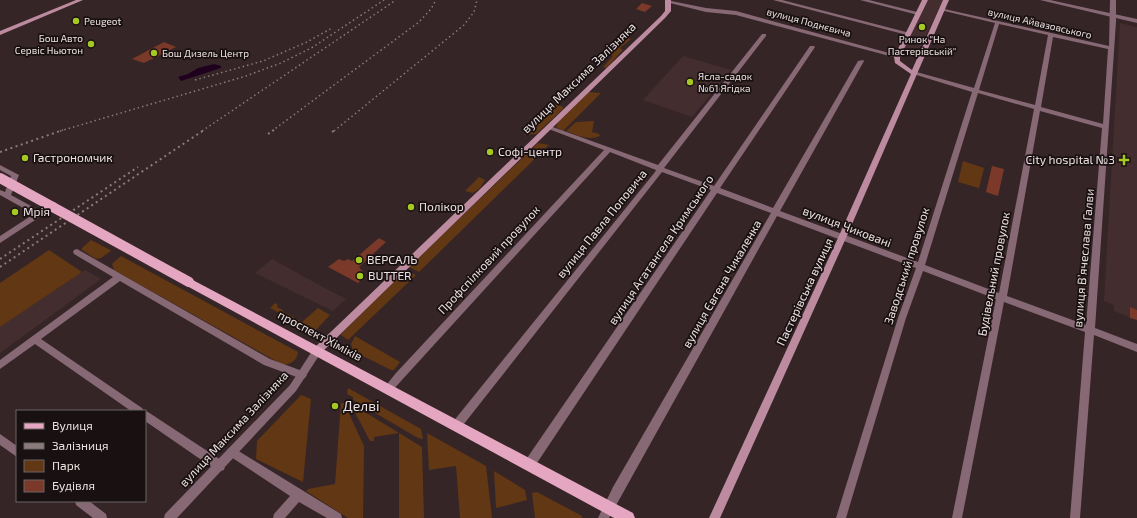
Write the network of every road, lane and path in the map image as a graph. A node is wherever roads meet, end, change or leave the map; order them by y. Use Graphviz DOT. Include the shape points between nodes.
graph roads {
  1 [pos="80,0"];
  2 [pos="776,0"];
  3 [pos="863,0"];
  4 [pos="925,0"];
  5 [pos="946,0"];
  6 [pos="1043,0"];
  7 [pos="1113,0"];
  8 [pos="668,1"];
  9 [pos="1058,2"];
  10 [pos="942,9"];
  11 [pos="918,13"];
  12 [pos="1112,15"];
  13 [pos="1137,21"];
  14 [pos="997,23"];
  15 [pos="0,33"];
  16 [pos="907,33"];
  17 [pos="764,34"];
  18 [pos="1051,35"];
  19 [pos="812,47"];
  20 [pos="1110,48"];
  21 [pos="897,56"];
  22 [pos="861,61"];
  23 [pos="913,74"];
  24 [pos="975,91"];
  25 [pos="1037,108"];
  26 [pos="1106,126"];
  27 [pos="548,127"];
  28 [pos="609,149"];
  29 [pos="0,167"];
  30 [pos="660,168"];
  31 [pos="0,178"];
  32 [pos="14,178"];
  33 [pos="716,190"];
  34 [pos="4,194"];
  35 [pos="41,198"];
  36 [pos="27,207"];
  37 [pos="776,213"];
  38 [pos="40,214"];
  39 [pos="842,238"];
  40 [pos="0,240"];
  41 [pos="77,252"];
  42 [pos="920,267"];
  43 [pos="119,278"];
  44 [pos="1001,297"];
  45 [pos="1090,330"];
  46 [pos="35,340"];
  47 [pos="1137,348"];
  48 [pos="317,351"];
  49 [pos="0,366"];
  50 [pos="302,375"];
  51 [pos="388,389"];
  52 [pos="138,410"];
  53 [pos="146,416"];
  54 [pos="456,426"];
  55 [pos="0,438"];
  56 [pos="16,451"];
  57 [pos="232,452"];
  58 [pos="529,465"];
  59 [pos="220,466"];
  60 [pos="298,495"];
  61 [pos="81,502"];
  62 [pos="606,513"];
  63 [pos="102,518"];
  64 [pos="169,518"];
  65 [pos="278,518"];
  66 [pos="337,518"];
  67 [pos="628,518"];
  68 [pos="714,518"];
  69 [pos="841,518"];
  70 [pos="957,518"];
  71 [pos="1075,518"];
  1 -- 15 [label="main road"];
  2 -- 16 [label="street"];
  3 -- 11 [label="street"];
  4 -- 11 [label="main road"];
  5 -- 10 [label="main road, Пастерівська вулиця"];
  6 -- 9 [label="street"];
  7 -- 12 [label="street, вулиця Вʼячеслава Галви"];
  8 -- 21 [label="street, вулиця Поднєвича" via="706,10 736,12"];
  8 -- 27 [label="main road, вулиця Максима Залізняка" via="668,11 663,17"];
  9 -- 12 [label="street"];
  10 -- 14 [label="street, вулиця Айвазовського"];
  10 -- 23 [label="main road, Пастерівська вулиця"];
  11 -- 16 [label="main road"];
  12 -- 13 [label="street"];
  12 -- 20 [label="street, вулиця Вʼячеслава Галви"];
  14 -- 18 [label="street, вулиця Айвазовського"];
  14 -- 24 [label="street, Заводський провулок"];
  16 -- 21 [label="main road"];
  17 -- 30 [label="street, вулиця Павла Поповича"];
  18 -- 20 [label="street, вулиця Айвазовського"];
  18 -- 25 [label="street, Будівельний провулок"];
  19 -- 33 [label="street, вулиця Агатангела Кримського"];
  20 -- 26 [label="street, вулиця Вʼячеслава Галви"];
  21 -- 23 [label="main road" via="897,62"];
  22 -- 37 [label="street, вулиця Євгена Чикаленка"];
  23 -- 24 [label="street"];
  23 -- 39 [label="main road, Пастерівська вулиця"];
  24 -- 25 [label="street"];
  24 -- 42 [label="street, Заводський провулок"];
  25 -- 26 [label="street"];
  25 -- 44 [label="street, Будівельний провулок" via="1004,293"];
  26 -- 45 [label="street, вулиця Вʼячеслава Галви"];
  27 -- 28 [label="street, вулиця Чиковані"];
  27 -- 48 [label="main road, вулиця Максима Залізняка"];
  28 -- 30 [label="street, вулиця Чиковані"];
  28 -- 51 [label="street, Профспілковий провулок"];
  29 -- 32 [label="street"];
  30 -- 33 [label="street, вулиця Чиковані"];
  30 -- 54 [label="street, вулиця Павла Поповича"];
  31 -- 48 [label="main road, проспект Хіміків, bridge"];
  32 -- 34 [label="street"];
  32 -- 35 [label="street"];
  33 -- 37 [label="street, вулиця Чиковані"];
  33 -- 58 [label="street, вулиця Агатангела Кримського"];
  34 -- 36 [label="street"];
  35 -- 36 [label="street"];
  35 -- 38 [label="street" via="54,205"];
  36 -- 38 [label="street"];
  37 -- 39 [label="street, вулиця Чиковані"];
  37 -- 62 [label="street, вулиця Євгена Чикаленка"];
  38 -- 40 [label="street"];
  39 -- 42 [label="street, вулиця Чиковані"];
  39 -- 68 [label="main road, Пастерівська вулиця"];
  41 -- 43 [label="street"];
  42 -- 44 [label="street, вулиця Чиковані"];
  42 -- 69 [label="street, Заводський провулок"];
  43 -- 46 [label="street"];
  43 -- 50 [label="street" via="267,362"];
  44 -- 45 [label="street, вулиця Чиковані"];
  44 -- 70 [label="street, Будівельний провулок"];
  45 -- 47 [label="street, вулиця Чиковані"];
  45 -- 71 [label="street, вулиця Вʼячеслава Галви"];
  46 -- 49 [label="street"];
  46 -- 52 [label="street"];
  48 -- 50 [label="street, вулиця Максима Залізняка"];
  48 -- 51 [label="main road, проспект Хіміків"];
  50 -- 57 [label="street, вулиця Максима Залізняка" via="293,388"];
  51 -- 54 [label="main road, проспект Хіміків"];
  53 -- 59 [label="street"];
  54 -- 58 [label="main road, проспект Хіміків"];
  55 -- 56 [label="street"];
  57 -- 59 [label="street, вулиця Максима Залізняка"];
  57 -- 60 [label="street"];
  58 -- 62 [label="main road, проспект Хіміків"];
  59 -- 64 [label="street, вулиця Максима Залізняка"];
  60 -- 65 [label="street"];
  60 -- 66 [label="street"];
  61 -- 63 [label="street"];
  62 -- 67 [label="main road, проспект Хіміків"];
}
